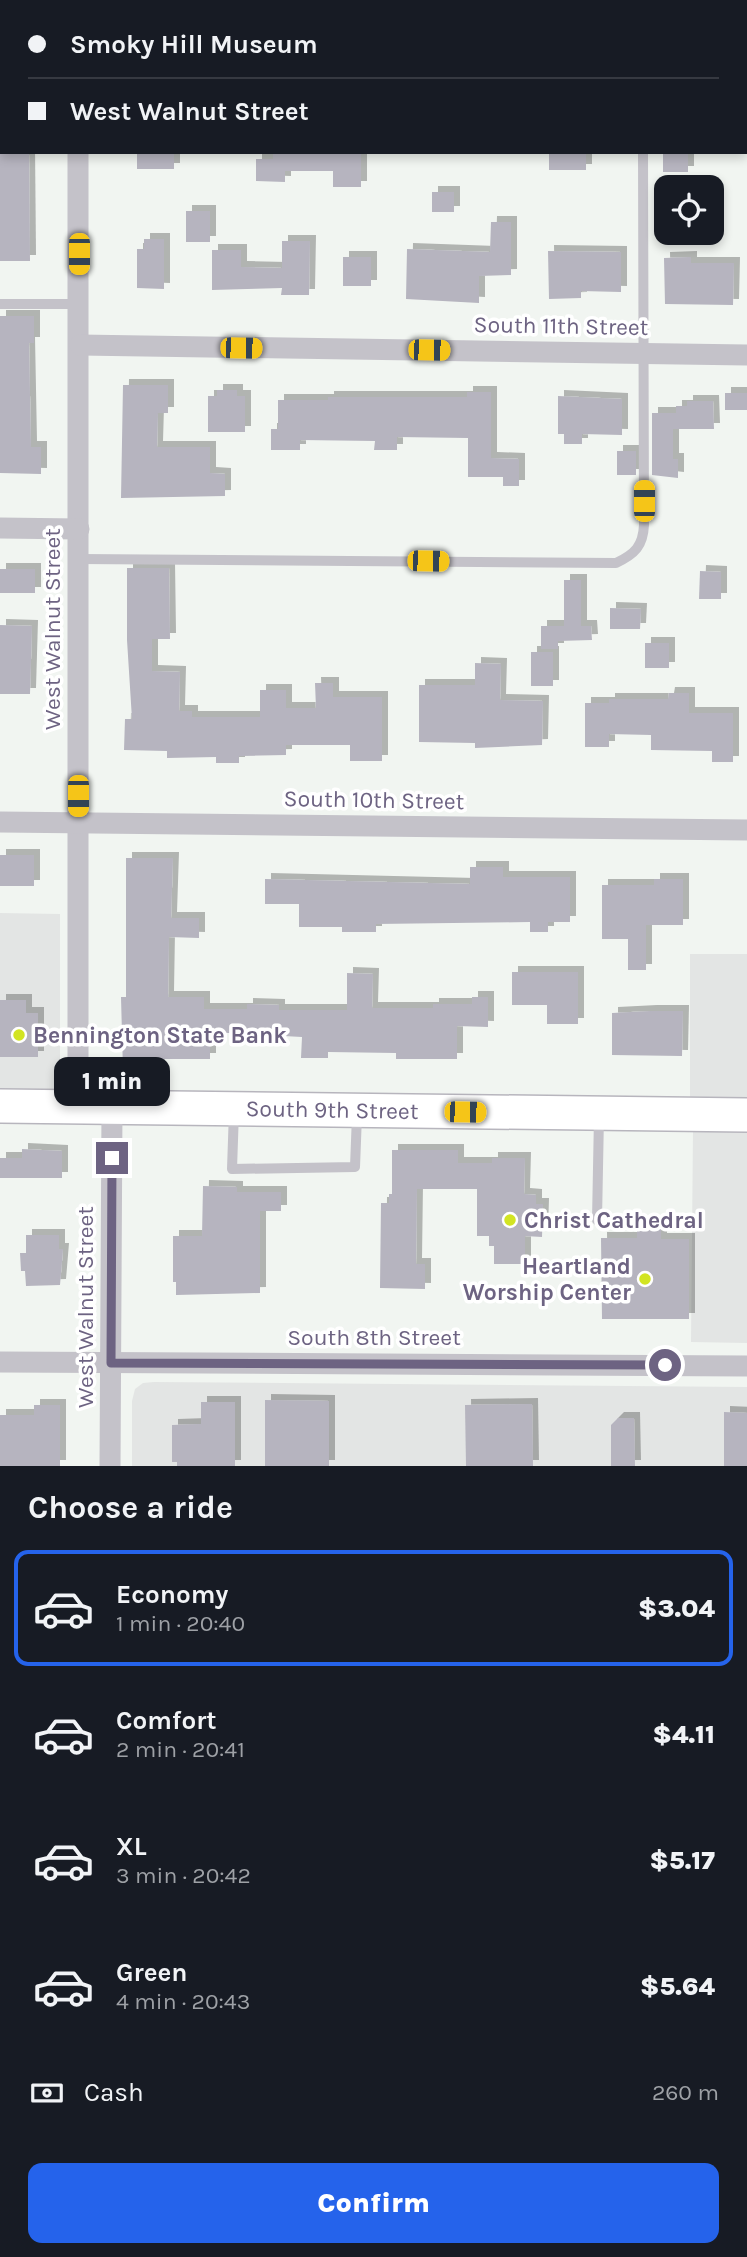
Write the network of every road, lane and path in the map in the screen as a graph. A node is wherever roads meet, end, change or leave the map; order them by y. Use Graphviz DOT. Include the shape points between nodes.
graph roads {
  1 [pos="78,154"];
  2 [pos="643,154"];
  3 [pos="0,303"];
  4 [pos="80,304"];
  5 [pos="80,345"];
  6 [pos="644,353"];
  7 [pos="747,355"];
  8 [pos="0,528"];
  9 [pos="79,529"];
  10 [pos="79,559"];
  11 [pos="0,822"];
  12 [pos="78,823"];
  13 [pos="747,830"];
  14 [pos="0,1106"];
  15 [pos="78,1107"];
  16 [pos="112,1107"];
  17 [pos="234,1109"];
  18 [pos="357,1110"];
  19 [pos="599,1113"];
  20 [pos="747,1115"];
  21 [pos="597,1220"];
  22 [pos="0,1362"];
  23 [pos="111,1363"];
  24 [pos="747,1366"];
  25 [pos="110,1466"];
  1 -- 4 [label="street, West Walnut Street"];
  2 -- 6 [label="lane"];
  3 -- 4 [label="lane"];
  4 -- 5 [label="street, West Walnut Street"];
  5 -- 6 [label="street, South 11th Street"];
  5 -- 9 [label="street, West Walnut Street"];
  6 -- 7 [label="street, South 11th Street"];
  6 -- 10 [label="lane" via="643,541 632,556 616,563"];
  8 -- 9 [label="street"];
  9 -- 10 [label="street, West Walnut Street"];
  10 -- 12 [label="street, West Walnut Street"];
  11 -- 12 [label="street, South 10th Street"];
  12 -- 13 [label="street, South 10th Street"];
  12 -- 15 [label="street, West Walnut Street"];
  14 -- 15 [label="main road, South 9th Street"];
  15 -- 16 [label="main road, South 9th Street"];
  16 -- 17 [label="main road, South 9th Street"];
  16 -- 23 [label="street, West Walnut Street"];
  17 -- 18 [label="main road, South 9th Street"];
  17 -- 18 [label="lane" via="232,1169 355,1167"];
  18 -- 19 [label="main road, South 9th Street"];
  19 -- 20 [label="main road, South 9th Street"];
  19 -- 21 [label="lane"];
  22 -- 23 [label="street, South 8th Street"];
  23 -- 24 [label="street, South 8th Street"];
  23 -- 25 [label="street, West Walnut Street"];
}
